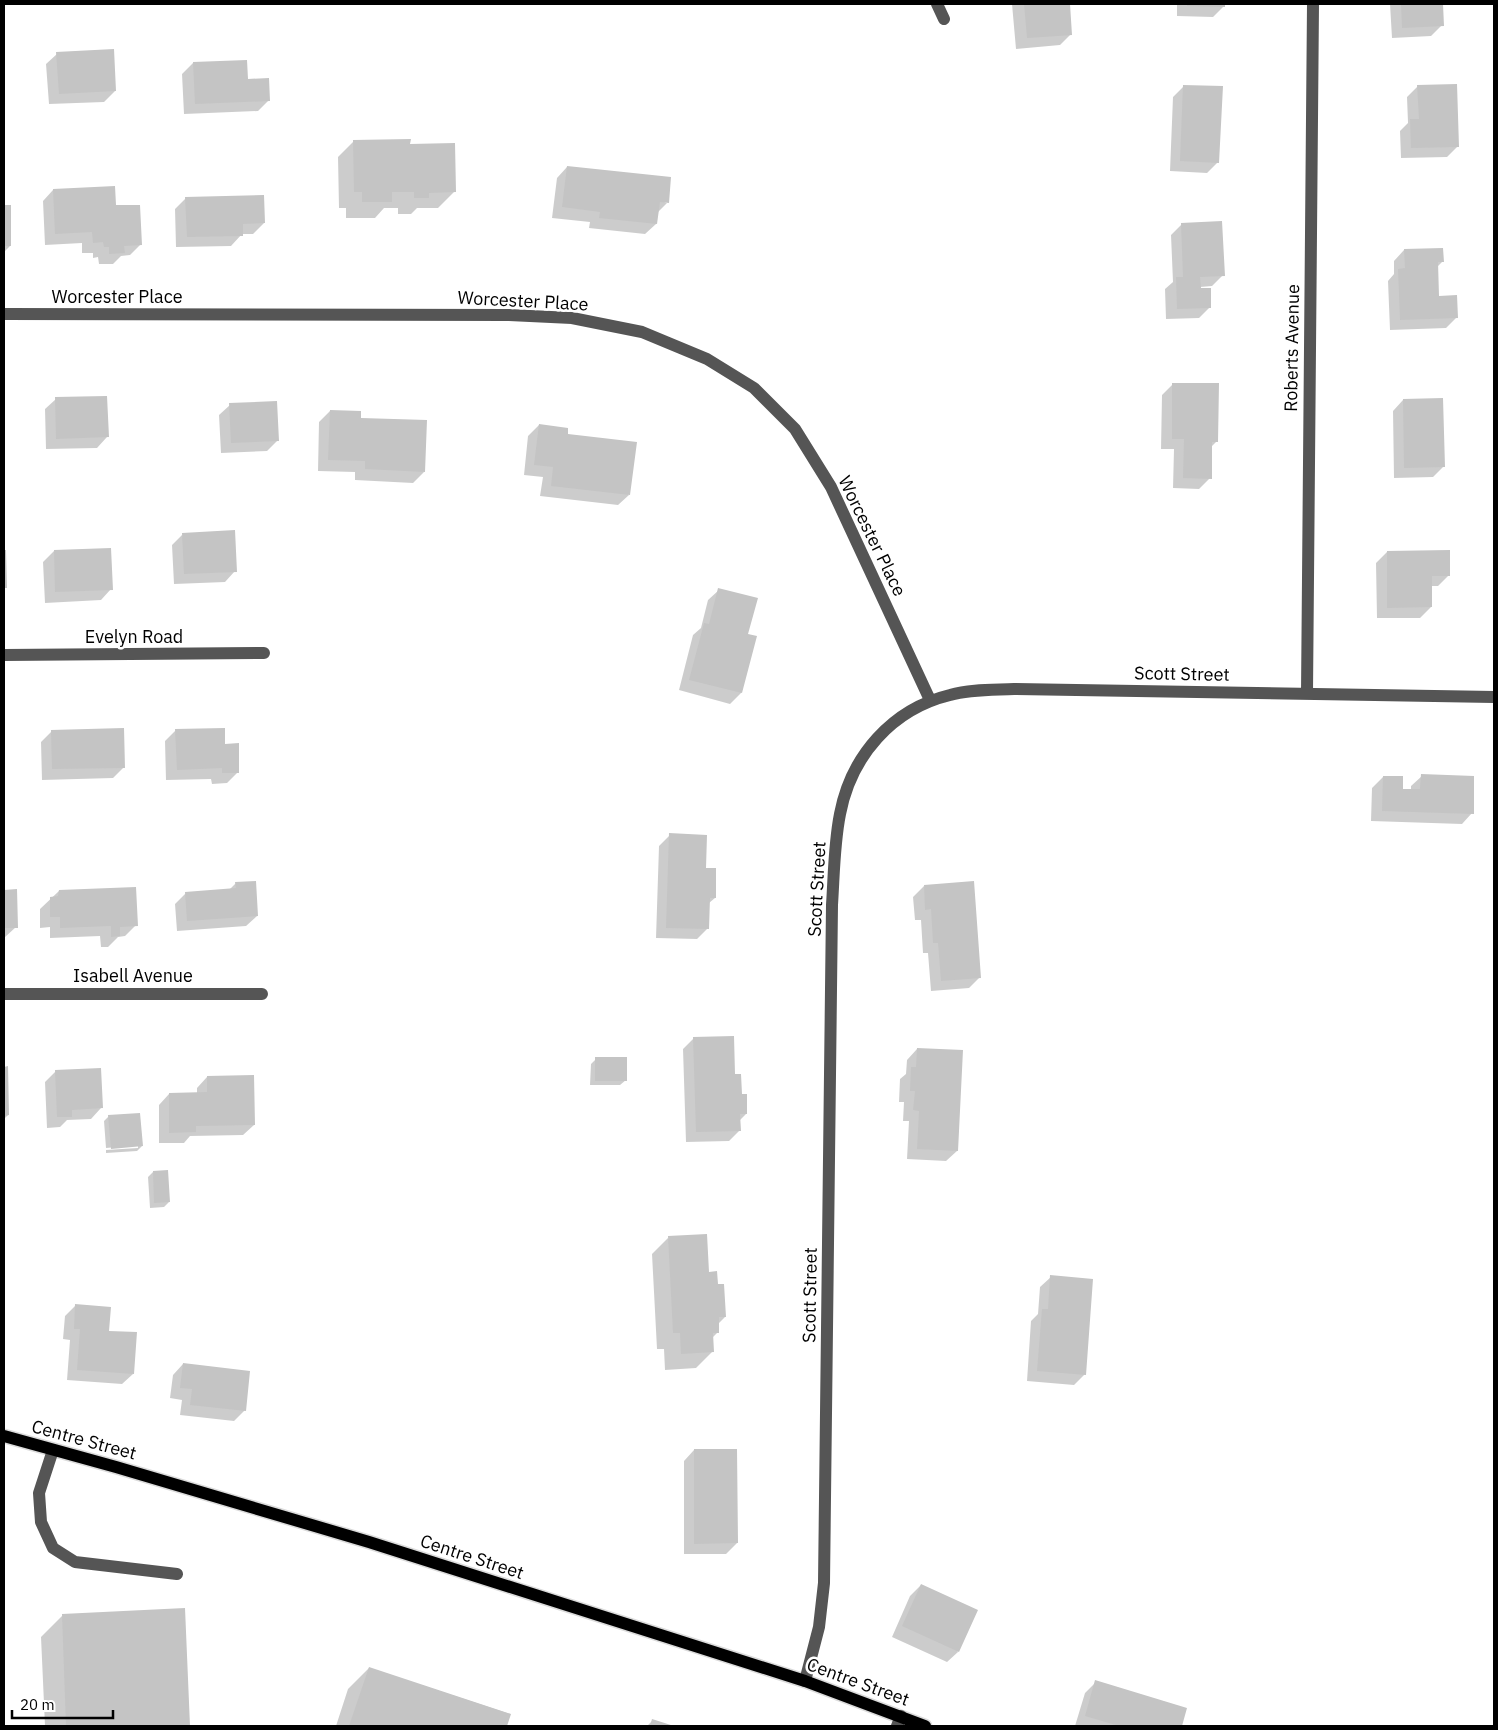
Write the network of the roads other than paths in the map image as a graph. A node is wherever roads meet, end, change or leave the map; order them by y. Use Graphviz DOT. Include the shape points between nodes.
graph roads {
  1 [pos="937,4"];
  2 [pos="1313,4"];
  3 [pos="944,19"];
  4 [pos="4,314"];
  5 [pos="264,654"];
  6 [pos="4,655"];
  7 [pos="1307,693"];
  8 [pos="1494,697"];
  9 [pos="930,700"];
  10 [pos="4,994"];
  11 [pos="262,994"];
  12 [pos="4,1436"];
  13 [pos="54,1450"];
  14 [pos="177,1574"];
  15 [pos="805,1680"];
  16 [pos="899,1721"];
  17 [pos="926,1726"];
  1 -- 3 [label="street"];
  2 -- 7 [label="street, Roberts Avenue"];
  4 -- 9 [label="street, Worcester Place" via="572,318 642,332 707,359 754,388 796,430 830,487"];
  5 -- 6 [label="street, Evelyn Road"];
  7 -- 8 [label="street, Scott Street"];
  7 -- 9 [label="street, Scott Street" via="1014,689 976,690"];
  9 -- 15 [label="street, Scott Street" via="910,710 873,742 856,769 840,814 832,905 824,1583 819,1627"];
  10 -- 11 [label="street, Isabell Avenue"];
  12 -- 13 [label="main road, Centre Street"];
  13 -- 14 [label="street" via="39,1493 41,1522 53,1548 74,1562"];
  13 -- 15 [label="main road, Centre Street" via="265,1510"];
  15 -- 16 [label="main road, Centre Street"];
  16 -- 17 [label="main road, Centre Street"];
}
